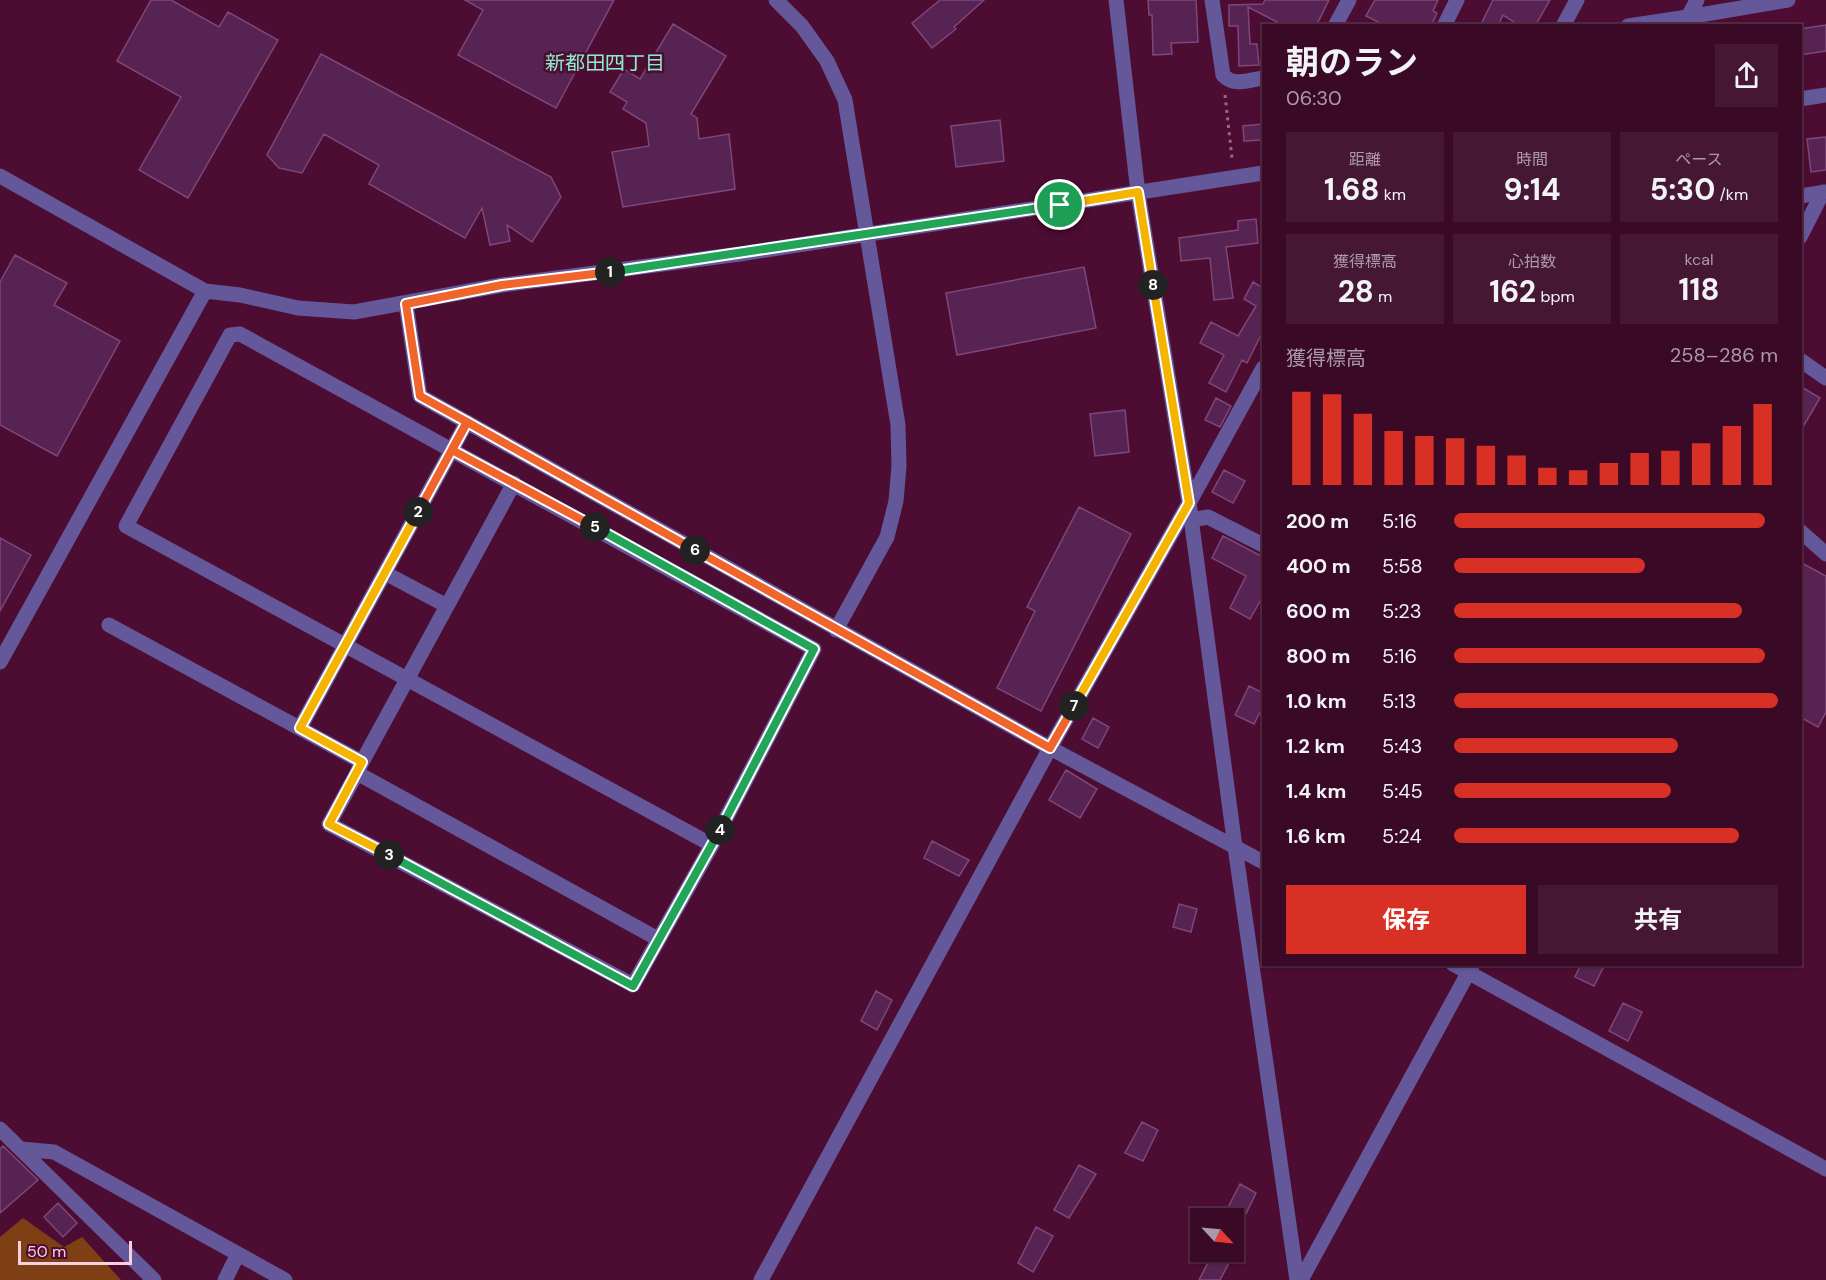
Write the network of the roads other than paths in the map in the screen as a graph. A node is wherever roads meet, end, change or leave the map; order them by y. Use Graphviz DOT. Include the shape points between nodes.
graph roads {
  1 [pos="776,0"];
  2 [pos="1116,0"];
  3 [pos="1212,0"];
  4 [pos="1348,0"];
  5 [pos="1457,0"];
  6 [pos="1577,0"];
  7 [pos="1697,0"];
  8 [pos="1788,0"];
  9 [pos="1688,17"];
  10 [pos="1336,24"];
  11 [pos="1445,24"];
  12 [pos="1564,24"];
  13 [pos="1641,24"];
  14 [pos="1262,78"];
  15 [pos="1826,95"];
  16 [pos="1802,99"];
  17 [pos="1262,173"];
  18 [pos="0,176"];
  19 [pos="1138,192"];
  20 [pos="1825,192"];
  21 [pos="1802,196"];
  22 [pos="867,233"];
  23 [pos="1802,233"];
  24 [pos="205,291"];
  25 [pos="406,304"];
  26 [pos="1802,361"];
  27 [pos="1262,370"];
  28 [pos="1826,378"];
  29 [pos="467,422"];
  30 [pos="452,450"];
  31 [pos="514,483"];
  32 [pos="1189,503"];
  33 [pos="1191,520"];
  34 [pos="1802,533"];
  35 [pos="1262,544"];
  36 [pos="1826,554"];
  37 [pos="385,573"];
  38 [pos="447,606"];
  39 [pos="109,625"];
  40 [pos="836,630"];
  41 [pos="345,646"];
  42 [pos="0,662"];
  43 [pos="407,680"];
  44 [pos="300,728"];
  45 [pos="1050,748"];
  46 [pos="360,768"];
  47 [pos="712,845"];
  48 [pos="1235,847"];
  49 [pos="1262,861"];
  50 [pos="658,939"];
  51 [pos="1470,969"];
  52 [pos="0,1129"];
  53 [pos="21,1149"];
  54 [pos="1826,1169"];
  55 [pos="238,1254"];
  56 [pos="154,1280"];
  57 [pos="225,1280"];
  58 [pos="285,1280"];
  59 [pos="761,1280"];
  60 [pos="1299,1280"];
  1 -- 22 [label="street" via="802,26 827,61 845,100"];
  2 -- 19 [label="street"];
  3 -- 14 [label="street" via="1223,75 1236,83"];
  4 -- 10 [label="street"];
  5 -- 11 [label="street"];
  6 -- 12 [label="street"];
  7 -- 9 [label="street"];
  8 -- 9 [label="street"];
  9 -- 13 [label="street"];
  15 -- 16 [label="street"];
  17 -- 19 [label="street"];
  18 -- 24 [label="street"];
  19 -- 22 [label="street"];
  19 -- 32 [label="street"];
  20 -- 21 [label="street"];
  20 -- 23 [label="street"];
  22 -- 25 [label="street" via="502,285"];
  22 -- 40 [label="street" via="898,425 899,466 887,537"];
  24 -- 25 [label="street" via="298,308 354,312"];
  24 -- 42 [label="street"];
  25 -- 29 [label="street" via="420,396"];
  26 -- 28 [label="street"];
  27 -- 32 [label="street"];
  29 -- 30 [label="street"];
  29 -- 40 [label="street"];
  30 -- 31 [label="street"];
  30 -- 37 [label="street"];
  30 -- 41 [label="street" via="240,334 230,335 126,526"];
  31 -- 38 [label="street"];
  31 -- 47 [label="street" via="814,649"];
  32 -- 33 [label="street"];
  32 -- 45 [label="street"];
  33 -- 35 [label="street" via="1208,517"];
  33 -- 48 [label="street"];
  34 -- 36 [label="street"];
  37 -- 38 [label="street"];
  37 -- 41 [label="street"];
  38 -- 43 [label="street"];
  39 -- 44 [label="street"];
  40 -- 45 [label="street"];
  41 -- 43 [label="street"];
  41 -- 44 [label="street"];
  43 -- 46 [label="street"];
  43 -- 47 [label="street"];
  44 -- 46 [label="street"];
  45 -- 48 [label="street"];
  45 -- 59 [label="street"];
  46 -- 50 [label="street"];
  46 -- 50 [label="street" via="329,824 633,986"];
  47 -- 50 [label="street"];
  48 -- 49 [label="street"];
  48 -- 60 [label="street"];
  51 -- 54 [label="street"];
  51 -- 60 [label="street"];
  52 -- 53 [label="street"];
  53 -- 55 [label="street" via="54,1152"];
  53 -- 56 [label="street"];
  55 -- 57 [label="street"];
  55 -- 58 [label="street"];
}
